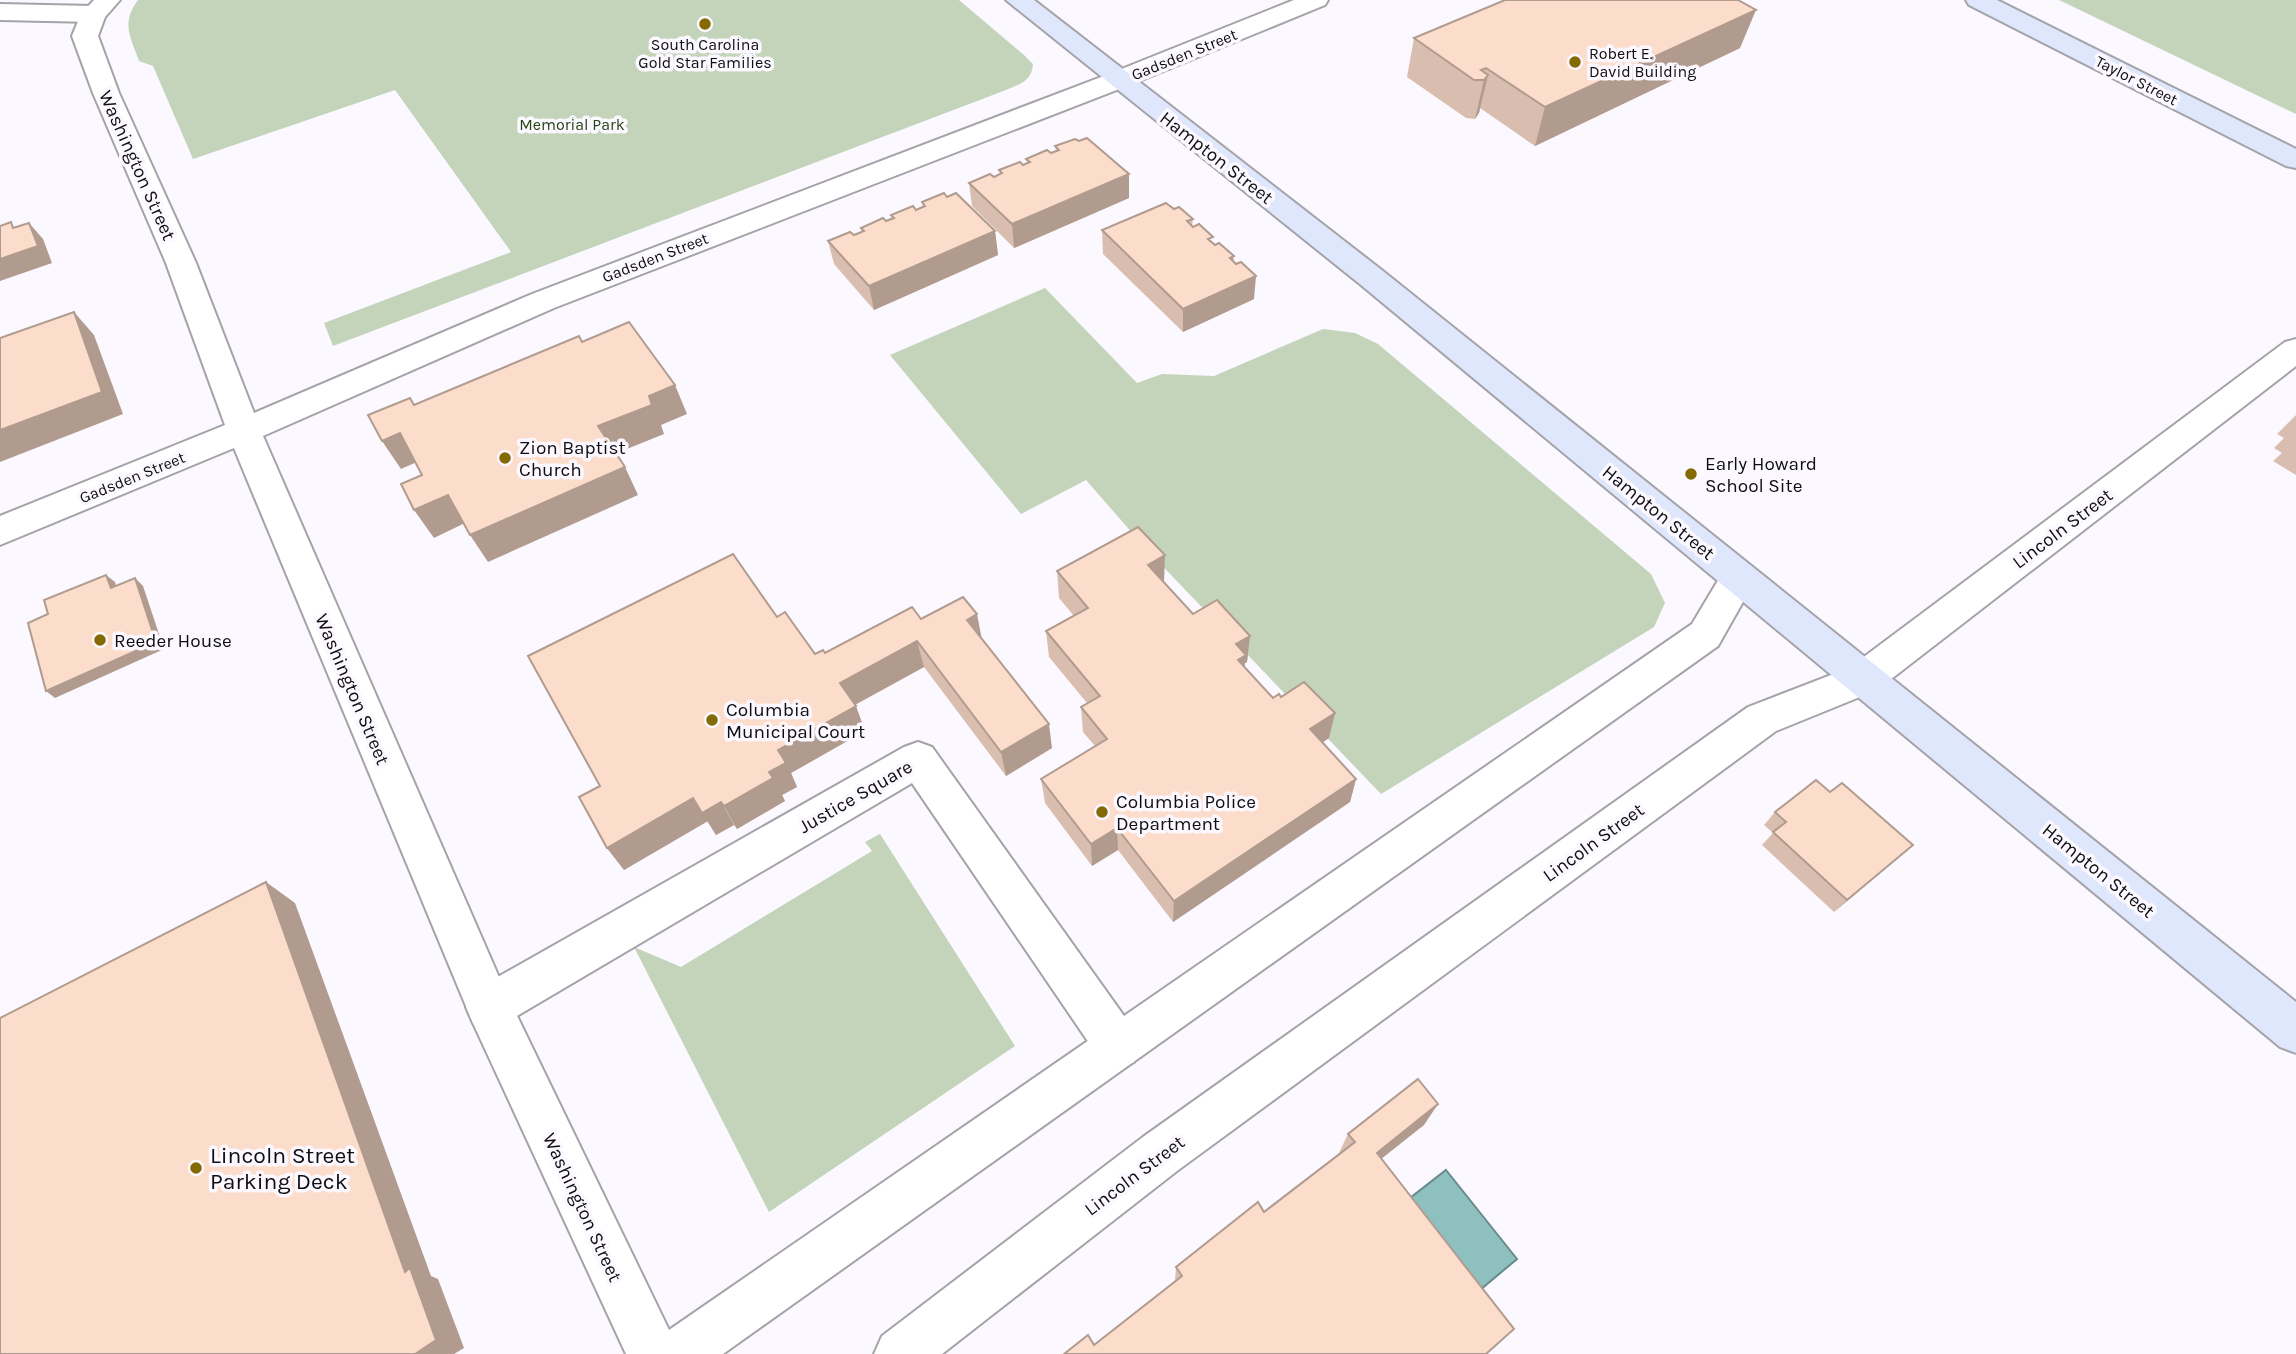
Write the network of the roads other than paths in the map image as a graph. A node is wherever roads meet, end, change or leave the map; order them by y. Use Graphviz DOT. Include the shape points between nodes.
graph roads {
  1 [pos="1018,0"];
  2 [pos="1316,0"];
  3 [pos="1978,0"];
  4 [pos="101,7"];
  5 [pos="0,12"];
  6 [pos="1118,80"];
  7 [pos="2296,159"];
  8 [pos="2296,350"];
  9 [pos="244,431"];
  10 [pos="0,531"];
  11 [pos="1739,577"];
  12 [pos="1863,679"];
  13 [pos="489,1007"];
  14 [pos="2296,1031"];
  15 [pos="1118,1046"];
  16 [pos="653,1354"];
  17 [pos="679,1354"];
  18 [pos="900,1354"];
  1 -- 6 [label="main road, Hampton Street"];
  2 -- 6 [label="street, Gadsden Street"];
  3 -- 7 [label="main road, Taylor Street"];
  4 -- 5 [label="street"];
  4 -- 9 [label="street, Washington Street" via="85,36 181,263"];
  6 -- 9 [label="street, Gadsden Street" via="555,296"];
  6 -- 11 [label="main road, Hampton Street" via="1372,278"];
  8 -- 12 [label="street, Lincoln Street"];
  9 -- 10 [label="street, Gadsden Street"];
  9 -- 13 [label="street, Washington Street"];
  11 -- 12 [label="main road, Hampton Street"];
  11 -- 15 [label="street" via="1705,635"];
  12 -- 14 [label="main road, Hampton Street"];
  12 -- 18 [label="street, Lincoln Street" via="1762,719 1160,1154"];
  13 -- 15 [label="street, Justice Square" via="918,760"];
  13 -- 16 [label="street, Washington Street"];
  15 -- 17 [label="street"];
}
